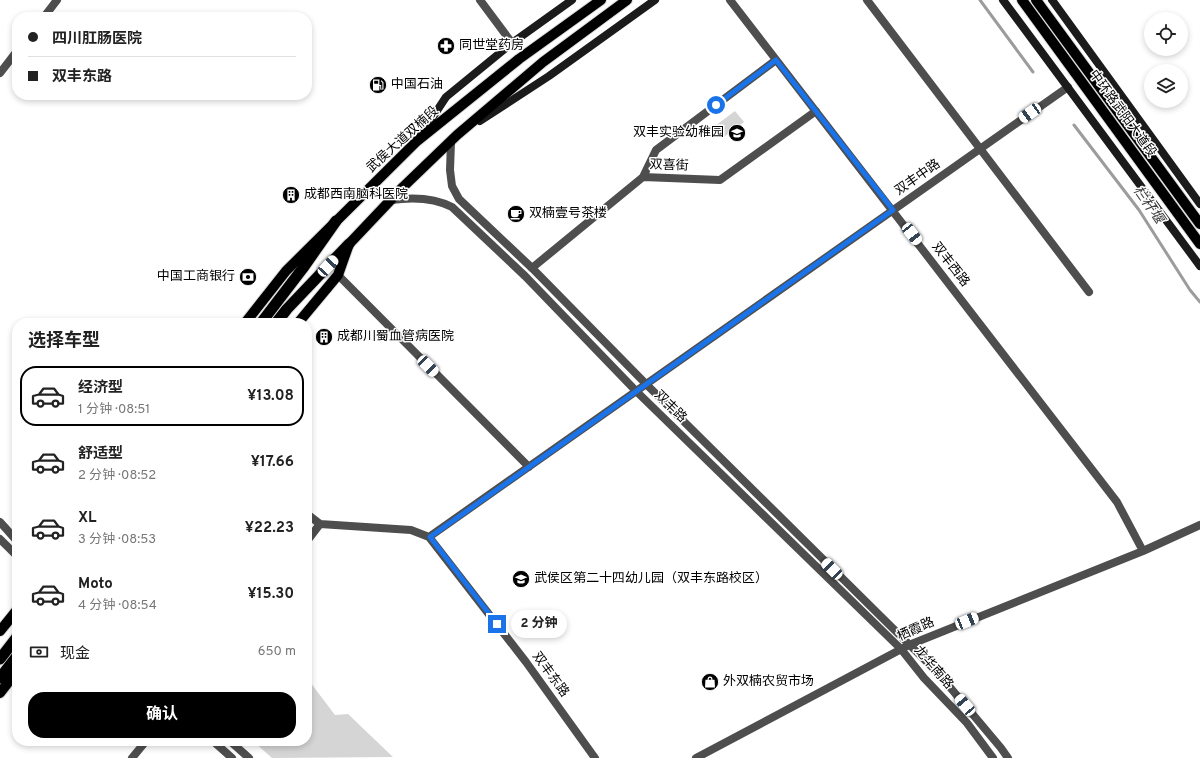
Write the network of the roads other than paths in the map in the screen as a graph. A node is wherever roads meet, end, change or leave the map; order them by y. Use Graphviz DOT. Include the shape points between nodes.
graph roads {
  1 [pos="57,0"];
  2 [pos="480,0"];
  3 [pos="572,0"];
  4 [pos="601,0"];
  5 [pos="628,0"];
  6 [pos="655,0"];
  7 [pos="730,0"];
  8 [pos="867,0"];
  9 [pos="1003,0"];
  10 [pos="1022,0"];
  11 [pos="1036,0"];
  12 [pos="1052,0"];
  13 [pos="48,12"];
  14 [pos="512,43"];
  15 [pos="12,57"];
  16 [pos="776,60"];
  17 [pos="0,73"];
  18 [pos="1068,87"];
  19 [pos="816,111"];
  20 [pos="454,139"];
  21 [pos="417,141"];
  22 [pos="980,149"];
  23 [pos="643,177"];
  24 [pos="391,200"];
  25 [pos="1200,204"];
  26 [pos="893,210"];
  27 [pos="336,222"];
  28 [pos="1200,224"];
  29 [pos="349,244"];
  30 [pos="1200,244"];
  31 [pos="1200,266"];
  32 [pos="532,268"];
  33 [pos="338,276"];
  34 [pos="1089,292"];
  35 [pos="249,318"];
  36 [pos="266,318"];
  37 [pos="280,318"];
  38 [pos="302,318"];
  39 [pos="646,384"];
  40 [pos="636,391"];
  41 [pos="529,467"];
  42 [pos="312,518"];
  43 [pos="0,522"];
  44 [pos="320,524"];
  45 [pos="1200,525"];
  46 [pos="312,534"];
  47 [pos="12,535"];
  48 [pos="430,537"];
  49 [pos="0,539"];
  50 [pos="12,551"];
  51 [pos="1143,551"];
  52 [pos="12,616"];
  53 [pos="0,631"];
  54 [pos="12,643"];
  55 [pos="909,644"];
  56 [pos="901,650"];
  57 [pos="0,659"];
  58 [pos="12,662"];
  59 [pos="12,677"];
  60 [pos="0,678"];
  61 [pos="0,693"];
  62 [pos="142,746"];
  63 [pos="219,746"];
  64 [pos="236,746"];
  65 [pos="132,758"];
  66 [pos="232,758"];
  67 [pos="249,758"];
  68 [pos="595,758"];
  69 [pos="696,758"];
  70 [pos="993,758"];
  71 [pos="1008,758"];
  1 -- 13 [label="street"];
  2 -- 14 [label="street"];
  3 -- 14 [label="main road"];
  4 -- 21 [label="main road, 武侯大道双楠段" via="519,59"];
  5 -- 20 [label="main road" via="543,62"];
  6 -- 20 [label="main road" via="549,76"];
  7 -- 16 [label="street, 双丰西路"];
  8 -- 22 [label="street"];
  9 -- 18 [label="main road"];
  10 -- 30 [label="main road, 中环路武阳大道段"];
  11 -- 28 [label="main road, 中环路武阳大道段"];
  12 -- 25 [label="main road"];
  14 -- 21 [label="main road" via="446,97"];
  15 -- 17 [label="street"];
  16 -- 19 [label="street, 双丰西路"];
  16 -- 23 [label="street" via="656,150"];
  18 -- 22 [label="street, 双丰中路"];
  18 -- 31 [label="main road"];
  19 -- 23 [label="street, 双喜街" via="720,180"];
  19 -- 26 [label="street, 双丰西路"];
  20 -- 24 [label="main road"];
  20 -- 32 [label="street, 双丰路" via="450,170 452,186 459,199"];
  21 -- 27 [label="main road, 武侯大道双楠段"];
  22 -- 26 [label="street, 双丰中路"];
  22 -- 34 [label="street"];
  23 -- 32 [label="street, 双喜街"];
  24 -- 29 [label="main road"];
  24 -- 40 [label="street, 双丰路" via="428,199 452,207 525,276"];
  26 -- 39 [label="street, 双丰中路"];
  26 -- 51 [label="street, 双丰西路" via="1117,502"];
  27 -- 35 [label="main road, 武侯大道双楠段" via="286,271"];
  27 -- 36 [label="highway"];
  29 -- 33 [label="main road"];
  29 -- 37 [label="highway"];
  32 -- 39 [label="street, 双丰路"];
  33 -- 38 [label="main road"];
  33 -- 41 [label="street"];
  39 -- 40 [label="street, 双丰中路"];
  39 -- 55 [label="street, 双丰路"];
  40 -- 41 [label="street, 双丰中路"];
  40 -- 56 [label="street, 双丰路"];
  41 -- 48 [label="street, 双丰中路"];
  42 -- 44 [label="street"];
  43 -- 47 [label="street"];
  44 -- 46 [label="street"];
  44 -- 48 [label="street" via="411,530"];
  45 -- 51 [label="street, 栖霞路"];
  48 -- 68 [label="street, 双丰东路" via="526,662"];
  49 -- 50 [label="street"];
  51 -- 55 [label="street, 栖霞路"];
  52 -- 53 [label="main road"];
  54 -- 57 [label="highway"];
  55 -- 56 [label="street, 栖霞路"];
  55 -- 71 [label="street, 龙华南路" via="938,673"];
  56 -- 69 [label="street, 栖霞路"];
  56 -- 70 [label="street, 龙华南路" via="967,723"];
  58 -- 60 [label="highway"];
  59 -- 61 [label="main road"];
  62 -- 65 [label="street"];
  63 -- 66 [label="street"];
  64 -- 67 [label="street"];
}
